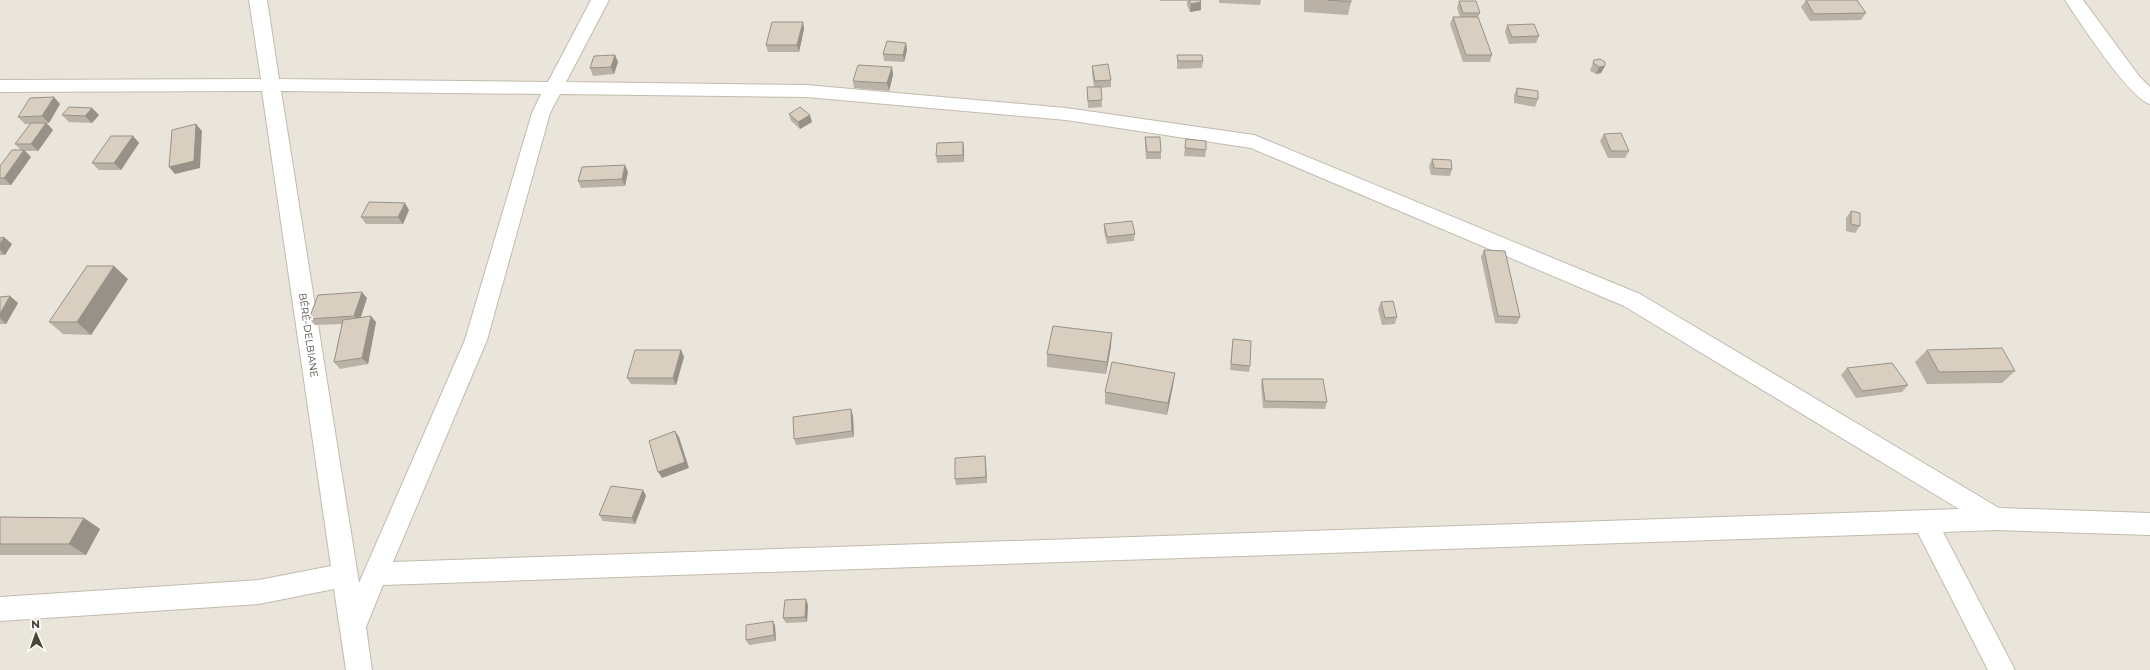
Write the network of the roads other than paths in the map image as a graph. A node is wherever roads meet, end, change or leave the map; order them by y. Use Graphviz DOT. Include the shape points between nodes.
graph roads {
  1 [pos="258,0"];
  2 [pos="600,0"];
  3 [pos="2074,0"];
  4 [pos="271,85"];
  5 [pos="0,86"];
  6 [pos="554,88"];
  7 [pos="2150,98"];
  8 [pos="1996,519"];
  9 [pos="1925,521"];
  10 [pos="2150,524"];
  11 [pos="376,574"];
  12 [pos="344,575"];
  13 [pos="0,609"];
  14 [pos="352,628"];
  15 [pos="359,670"];
  16 [pos="2002,670"];
  1 -- 4 [label="street, BÉRÉ-DELBIANE"];
  2 -- 6 [label="street"];
  3 -- 7 [label="street" via="2132,80"];
  4 -- 5 [label="street"];
  4 -- 6 [label="street"];
  4 -- 12 [label="street, BÉRÉ-DELBIANE"];
  6 -- 8 [label="street" via="806,91 1066,114 1254,142 1632,300"];
  6 -- 11 [label="street" via="541,113 476,340"];
  8 -- 9 [label="street"];
  8 -- 10 [label="street"];
  9 -- 11 [label="street"];
  9 -- 16 [label="street"];
  11 -- 14 [label="street"];
  12 -- 13 [label="street" via="259,592"];
  12 -- 14 [label="street, BÉRÉ-DELBIANE"];
  14 -- 15 [label="street, BÉRÉ-DELBIANE"];
}
